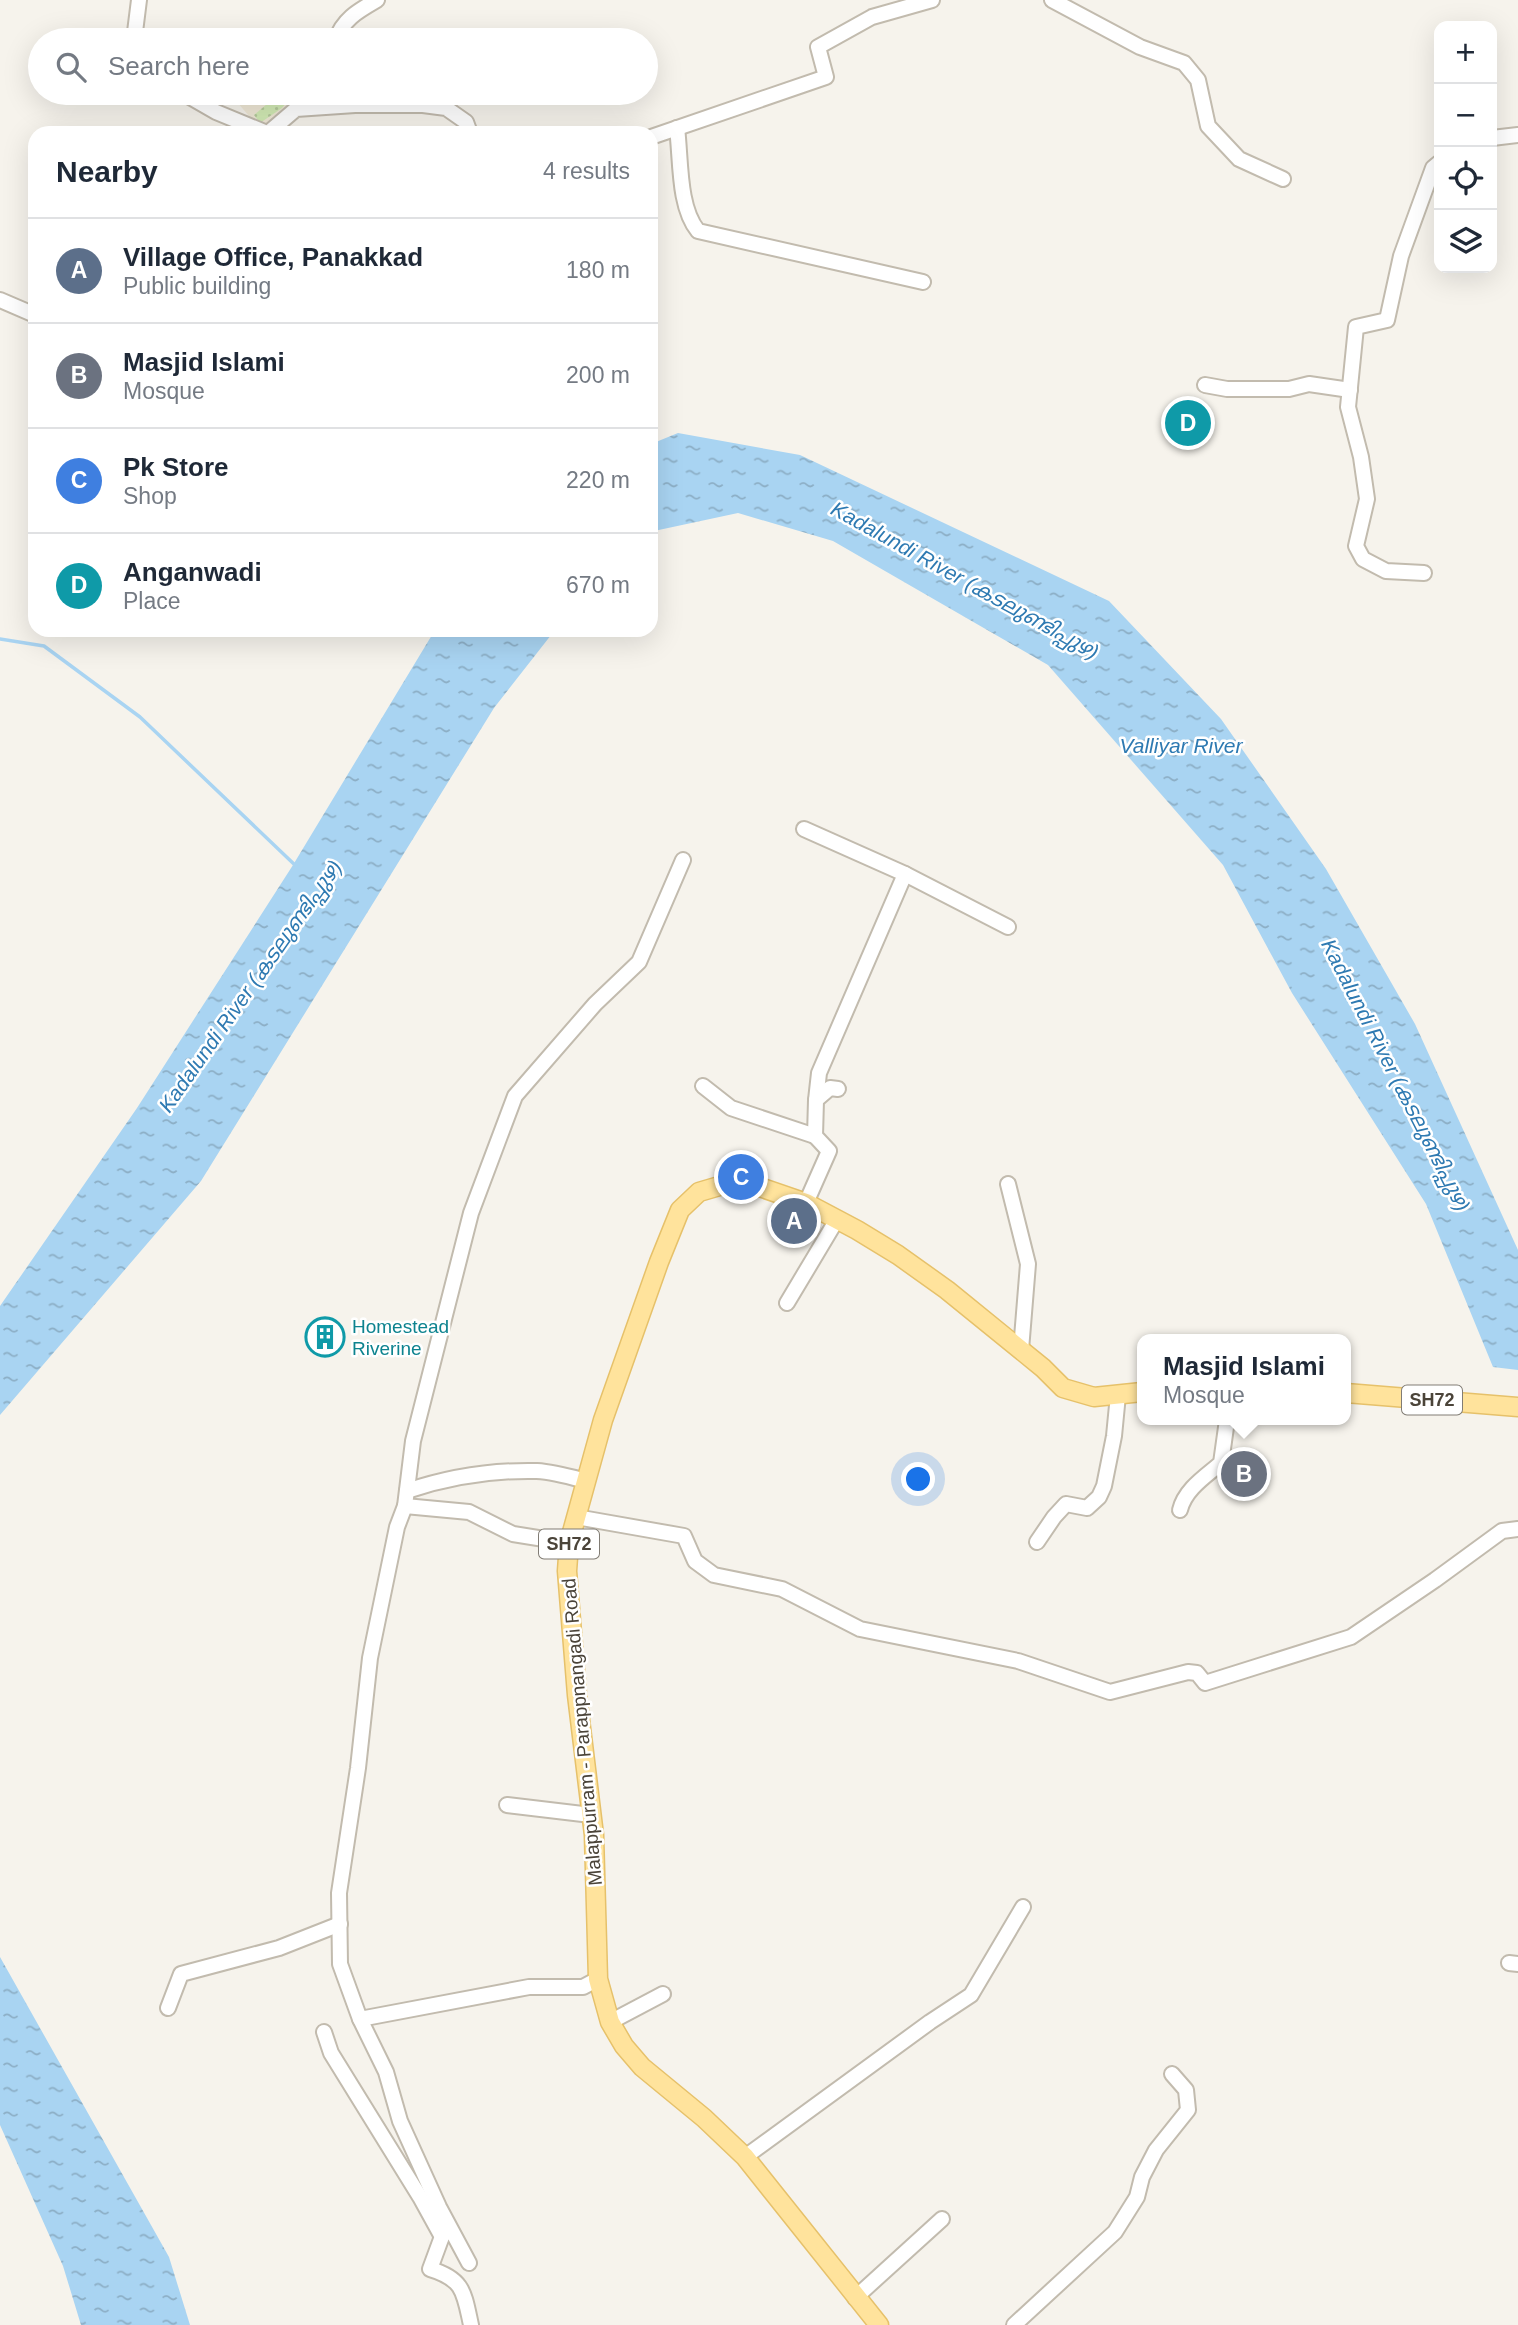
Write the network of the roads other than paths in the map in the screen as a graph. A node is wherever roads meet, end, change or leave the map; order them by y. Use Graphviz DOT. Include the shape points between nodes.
graph roads {
  1 [pos="139,0"];
  2 [pos="377,0"];
  3 [pos="932,0"];
  4 [pos="1052,0"];
  5 [pos="136,28"];
  6 [pos="340,28"];
  7 [pos="204,105"];
  8 [pos="298,105"];
  9 [pos="355,105"];
  10 [pos="355,105"];
  11 [pos="423,105"];
  12 [pos="423,105"];
  13 [pos="296,109"];
  14 [pos="251,126"];
  15 [pos="276,126"];
  16 [pos="467,126"];
  17 [pos="677,128"];
  18 [pos="658,135"];
  19 [pos="1518,135"];
  20 [pos="1497,137"];
  21 [pos="1434,167"];
  22 [pos="1283,179"];
  23 [pos="923,282"];
  24 [pos="0,300"];
  25 [pos="28,312"];
  26 [pos="1205,386"];
  27 [pos="1350,390"];
  28 [pos="1424,573"];
  29 [pos="804,829"];
  30 [pos="683,860"];
  31 [pos="905,874"];
  32 [pos="1008,927"];
  33 [pos="703,1086"];
  34 [pos="838,1089"];
  35 [pos="816,1100"];
  36 [pos="816,1136"];
  37 [pos="1008,1184"];
  38 [pos="806,1203"];
  39 [pos="836,1221"];
  40 [pos="787,1303"];
  41 [pos="1021,1350"];
  42 [pos="1137,1393"];
  43 [pos="1351,1393"];
  44 [pos="1118,1395"];
  45 [pos="1518,1407"];
  46 [pos="1226,1425"];
  47 [pos="586,1480"];
  48 [pos="407,1491"];
  49 [pos="405,1506"];
  50 [pos="1180,1510"];
  51 [pos="576,1517"];
  52 [pos="1518,1529"];
  53 [pos="1037,1542"];
  54 [pos="569,1543"];
  55 [pos="507,1805"];
  56 [pos="591,1815"];
  57 [pos="1023,1907"];
  58 [pos="340,1924"];
  59 [pos="598,1979"];
  60 [pos="663,1994"];
  61 [pos="167,2008"];
  62 [pos="360,2019"];
  63 [pos="610,2022"];
  64 [pos="324,2032"];
  65 [pos="1172,2074"];
  66 [pos="745,2157"];
  67 [pos="942,2219"];
  68 [pos="444,2230"];
  69 [pos="469,2263"];
  70 [pos="855,2298"];
  71 [pos="471,2325"];
  72 [pos="879,2325"];
  73 [pos="1014,2325"];
  1 -- 5 [label="street"];
  2 -- 6 [label="street"];
  3 -- 17 [label="street" via="872,17 818,47 826,77"];
  4 -- 22 [label="street" via="1140,47 1184,63 1198,80 1208,126 1239,159"];
  7 -- 14 [label="street"];
  8 -- 13 [label="street"];
  9 -- 13 [label="street"];
  10 -- 11 [label="street"];
  12 -- 16 [label="street" via="446,108"];
  13 -- 15 [label="street"];
  17 -- 18 [label="street"];
  17 -- 23 [label="street" via="685,205 698,232"];
  19 -- 20 [label="street"];
  21 -- 27 [label="street" via="1401,256 1387,320 1356,327"];
  24 -- 25 [label="street"];
  26 -- 27 [label="street" via="1289,389 1309,384"];
  27 -- 28 [label="street" via="1348,407 1367,499 1356,546 1363,559 1386,571"];
  29 -- 31 [label="street"];
  30 -- 48 [label="street" via="639,962 595,1004 515,1096 471,1213 412,1441"];
  31 -- 32 [label="street"];
  31 -- 35 [label="street" via="819,1073"];
  33 -- 36 [label="street" via="731,1108"];
  34 -- 35 [label="street" via="830,1088"];
  35 -- 36 [label="street"];
  36 -- 38 [label="street" via="828,1151"];
  37 -- 41 [label="street" via="1028,1264"];
  38 -- 39 [label="main road, Malappurram - Parappnangadi Road / SH72"];
  38 -- 47 [label="main road, Malappurram - Parappnangadi Road / SH72" via="733,1182 699,1192 680,1210 603,1420"];
  39 -- 40 [label="street"];
  39 -- 41 [label="main road, Malappurram - Parappnangadi Road / SH72" via="898,1255"];
  41 -- 44 [label="main road, Malappurram - Parappnangadi Road / SH72" via="1063,1388 1094,1397"];
  42 -- 44 [label="main road, Malappurram - Parappnangadi Road / SH72"];
  43 -- 45 [label="main road, SH72"];
  44 -- 53 [label="street" via="1100,1497 1087,1508 1066,1504"];
  46 -- 50 [label="street" via="1222,1463 1193,1487"];
  47 -- 48 [label="street" via="539,1471 494,1473 438,1480"];
  47 -- 51 [label="main road, Malappurram - Parappnangadi Road / SH72"];
  48 -- 49 [label="street"];
  49 -- 54 [label="street" via="469,1512 513,1534"];
  49 -- 58 [label="street" via="370,1658 339,1893"];
  51 -- 52 [label="street" via="684,1536 695,1561 714,1575 782,1589 860,1629 1018,1661 1110,1692 1188,1672 1197,1673 1205,1683 1351,1637 1502,1531"];
  51 -- 54 [label="main road, Malappurram - Parappnangadi Road / SH72"];
  54 -- 56 [label="main road, Malappurram - Parappnangadi Road / SH72" via="577,1695"];
  55 -- 56 [label="street"];
  56 -- 59 [label="main road, Malappurram - Parappnangadi Road / SH72"];
  57 -- 66 [label="street" via="971,1995"];
  58 -- 61 [label="street" via="279,1948 181,1974"];
  58 -- 62 [label="street" via="340,1964"];
  59 -- 62 [label="street" via="583,1987 529,1987"];
  59 -- 63 [label="main road, Malappurram - Parappnangadi Road / SH72"];
  60 -- 63 [label="street"];
  62 -- 68 [label="street" via="386,2072 400,2121"];
  63 -- 66 [label="main road, Malappurram - Parappnangadi Road / SH72" via="642,2067"];
  64 -- 68 [label="street" via="331,2053"];
  65 -- 73 [label="street" via="1186,2090 1188,2110 1156,2150 1137,2197 1115,2232"];
  66 -- 70 [label="main road, Malappurram - Parappnangadi Road / SH72"];
  67 -- 70 [label="street"];
  68 -- 69 [label="street"];
  68 -- 71 [label="street" via="430,2269 450,2275 464,2294"];
  70 -- 72 [label="main road, Malappurram - Parappnangadi Road / SH72"];
}
